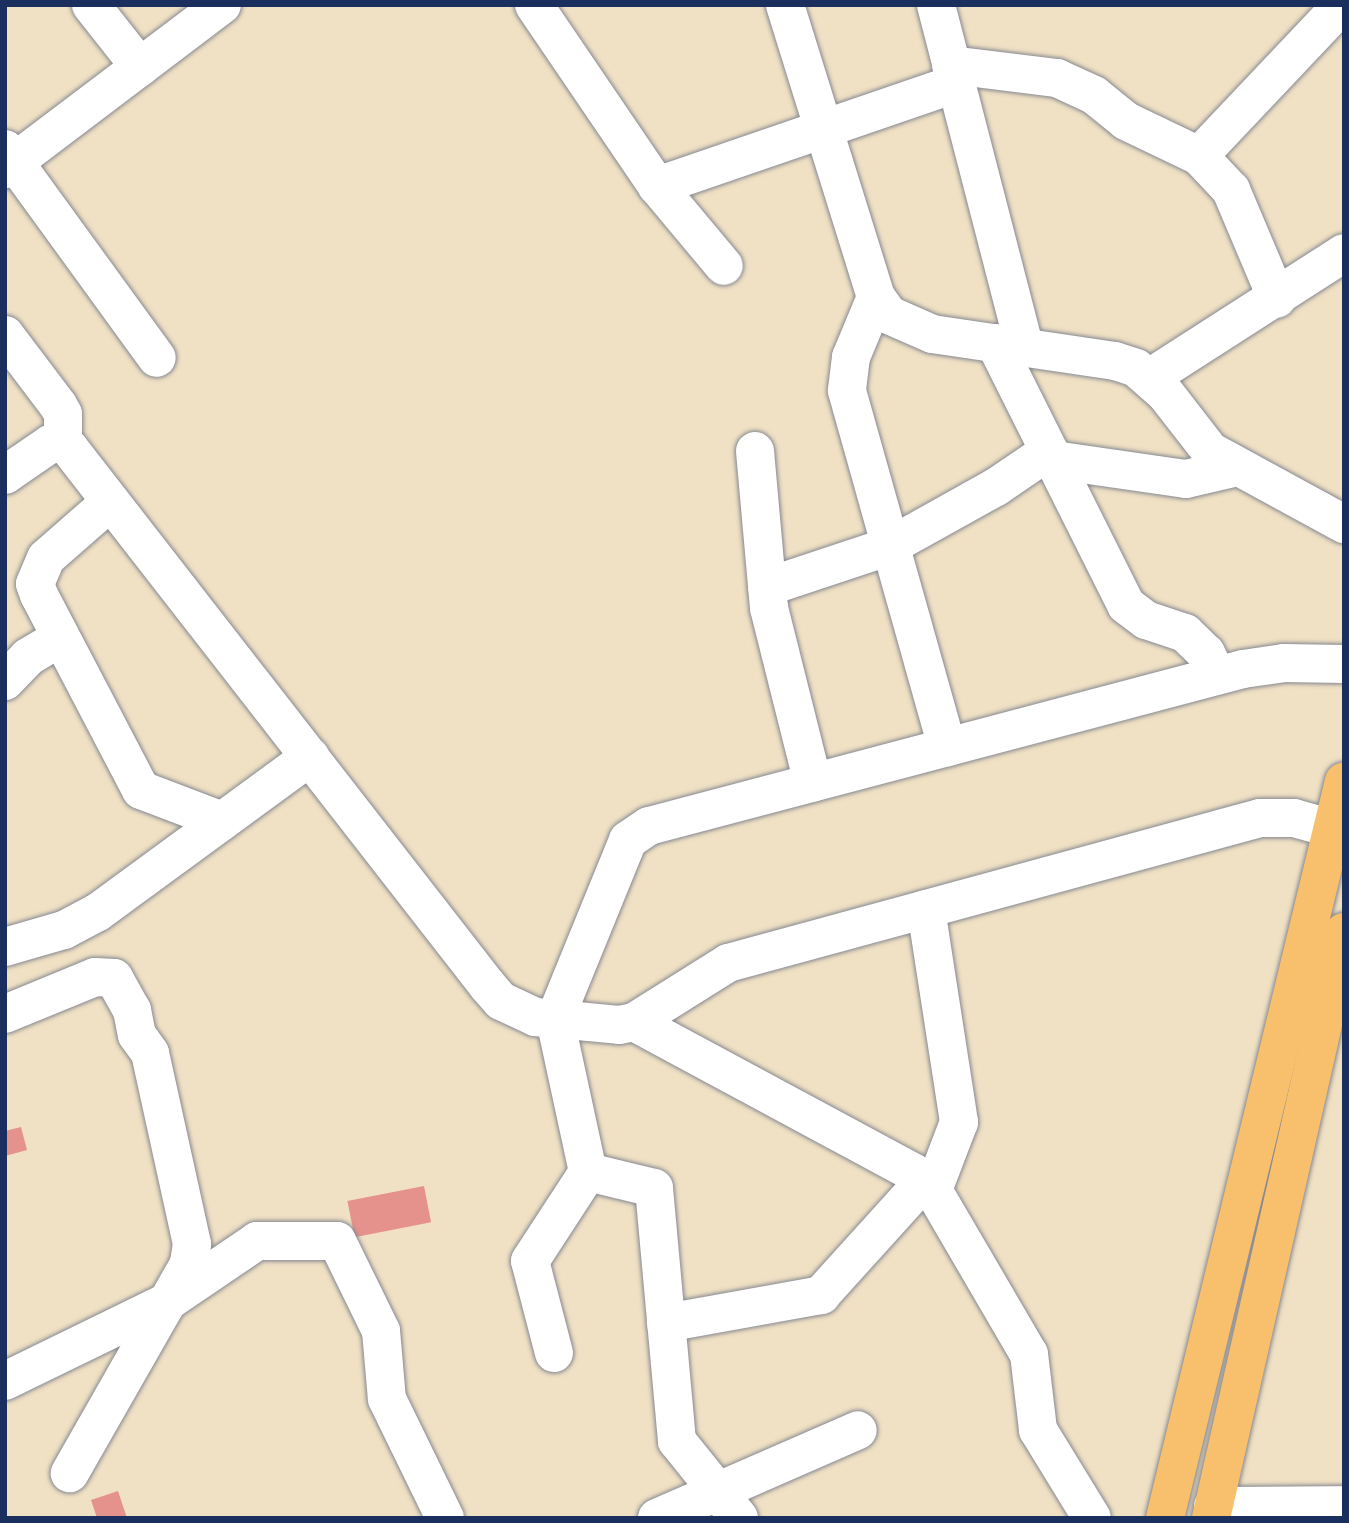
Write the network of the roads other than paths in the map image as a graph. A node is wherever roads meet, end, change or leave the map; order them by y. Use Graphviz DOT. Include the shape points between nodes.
graph roads {
  1 [pos="90,5"];
  2 [pos="222,5"];
  3 [pos="534,5"];
  4 [pos="785,5"];
  5 [pos="936,5"];
  6 [pos="1342,5"];
  7 [pos="140,67"];
  8 [pos="955,74"];
  9 [pos="825,127"];
  10 [pos="1199,156"];
  11 [pos="9,160"];
  12 [pos="657,186"];
  13 [pos="1344,253"];
  14 [pos="724,266"];
  15 [pos="876,297"];
  16 [pos="1277,299"];
  17 [pos="5,335"];
  18 [pos="1010,346"];
  19 [pos="157,358"];
  20 [pos="1151,377"];
  21 [pos="63,443"];
  22 [pos="755,451"];
  23 [pos="1052,456"];
  24 [pos="1238,467"];
  25 [pos="5,475"];
  26 [pos="110,502"];
  27 [pos="1344,524"];
  28 [pos="890,546"];
  29 [pos="767,587"];
  30 [pos="60,638"];
  31 [pos="1344,664"];
  32 [pos="1217,676"];
  33 [pos="5,681"];
  34 [pos="947,747"];
  35 [pos="310,757"];
  36 [pos="1344,781"];
  37 [pos="813,783"];
  38 [pos="222,821"];
  39 [pos="1339,831"];
  40 [pos="926,909"];
  41 [pos="1344,932"];
  42 [pos="8,938"];
  43 [pos="5,1014"];
  44 [pos="555,1019"];
  45 [pos="634,1022"];
  46 [pos="587,1172"];
  47 [pos="928,1185"];
  48 [pos="167,1302"];
  49 [pos="666,1323"];
  50 [pos="554,1353"];
  51 [pos="5,1381"];
  52 [pos="858,1430"];
  53 [pos="71,1473"];
  54 [pos="729,1505"];
  55 [pos="1344,1505"];
  56 [pos="1212,1512"];
  57 [pos="445,1518"];
  58 [pos="657,1518"];
  59 [pos="1092,1518"];
  60 [pos="1165,1518"];
  1 -- 7 [label="street"];
  2 -- 7 [label="street"];
  3 -- 12 [label="street"];
  4 -- 9 [label="street"];
  5 -- 8 [label="street"];
  6 -- 10 [label="street"];
  7 -- 11 [label="street"];
  8 -- 9 [label="street"];
  8 -- 10 [label="street" via="1057,78 1094,95 1126,121"];
  8 -- 18 [label="street"];
  9 -- 12 [label="street"];
  9 -- 15 [label="street"];
  10 -- 16 [label="street" via="1231,190"];
  11 -- 19 [label="street"];
  12 -- 14 [label="street"];
  13 -- 16 [label="street"];
  15 -- 18 [label="street" via="889,315 908,327"];
  15 -- 28 [label="street" via="849,364 847,391"];
  16 -- 20 [label="street"];
  17 -- 21 [label="street" via="63,414"];
  18 -- 20 [label="street" via="1115,360"];
  18 -- 23 [label="street"];
  20 -- 24 [label="street" via="1198,439"];
  21 -- 25 [label="street" via="50,444"];
  21 -- 26 [label="street"];
  22 -- 29 [label="street"];
  23 -- 24 [label="street" via="1186,479"];
  23 -- 28 [label="street"];
  23 -- 32 [label="street" via="1126,606 1146,620 1185,634 1206,653"];
  24 -- 27 [label="street"];
  26 -- 30 [label="street" via="38,570 39,595"];
  26 -- 35 [label="street"];
  28 -- 29 [label="street"];
  28 -- 34 [label="street"];
  29 -- 37 [label="street"];
  30 -- 33 [label="street" via="28,657"];
  30 -- 38 [label="street" via="141,790"];
  31 -- 32 [label="street" via="1264,664"];
  32 -- 34 [label="street"];
  34 -- 37 [label="street"];
  35 -- 38 [label="street"];
  35 -- 44 [label="street" via="501,1001 518,1012"];
  36 -- 39 [label="main road"];
  37 -- 44 [label="street" via="637,831 620,854"];
  38 -- 42 [label="street" via="98,912 64,930"];
  39 -- 40 [label="street" via="1294,818 1260,818"];
  39 -- 60 [label="main road"];
  40 -- 45 [label="street" via="728,963"];
  40 -- 47 [label="street" via="959,1122"];
  41 -- 56 [label="main road"];
  43 -- 48 [label="street" via="95,977 114,978 132,1010 137,1035 150,1053 192,1244 189,1264"];
  44 -- 45 [label="street" via="619,1025"];
  44 -- 46 [label="street"];
  45 -- 47 [label="street"];
  46 -- 49 [label="street" via="654,1188"];
  46 -- 50 [label="street" via="530,1261"];
  47 -- 49 [label="street" via="821,1295"];
  47 -- 59 [label="street" via="1029,1354 1038,1430"];
  48 -- 51 [label="street"];
  48 -- 53 [label="street"];
  48 -- 57 [label="street" via="257,1241 337,1241 381,1331 387,1399"];
  49 -- 54 [label="street" via="677,1441"];
  52 -- 54 [label="street"];
  54 -- 58 [label="street"];
  55 -- 56 [label="street"];
}
